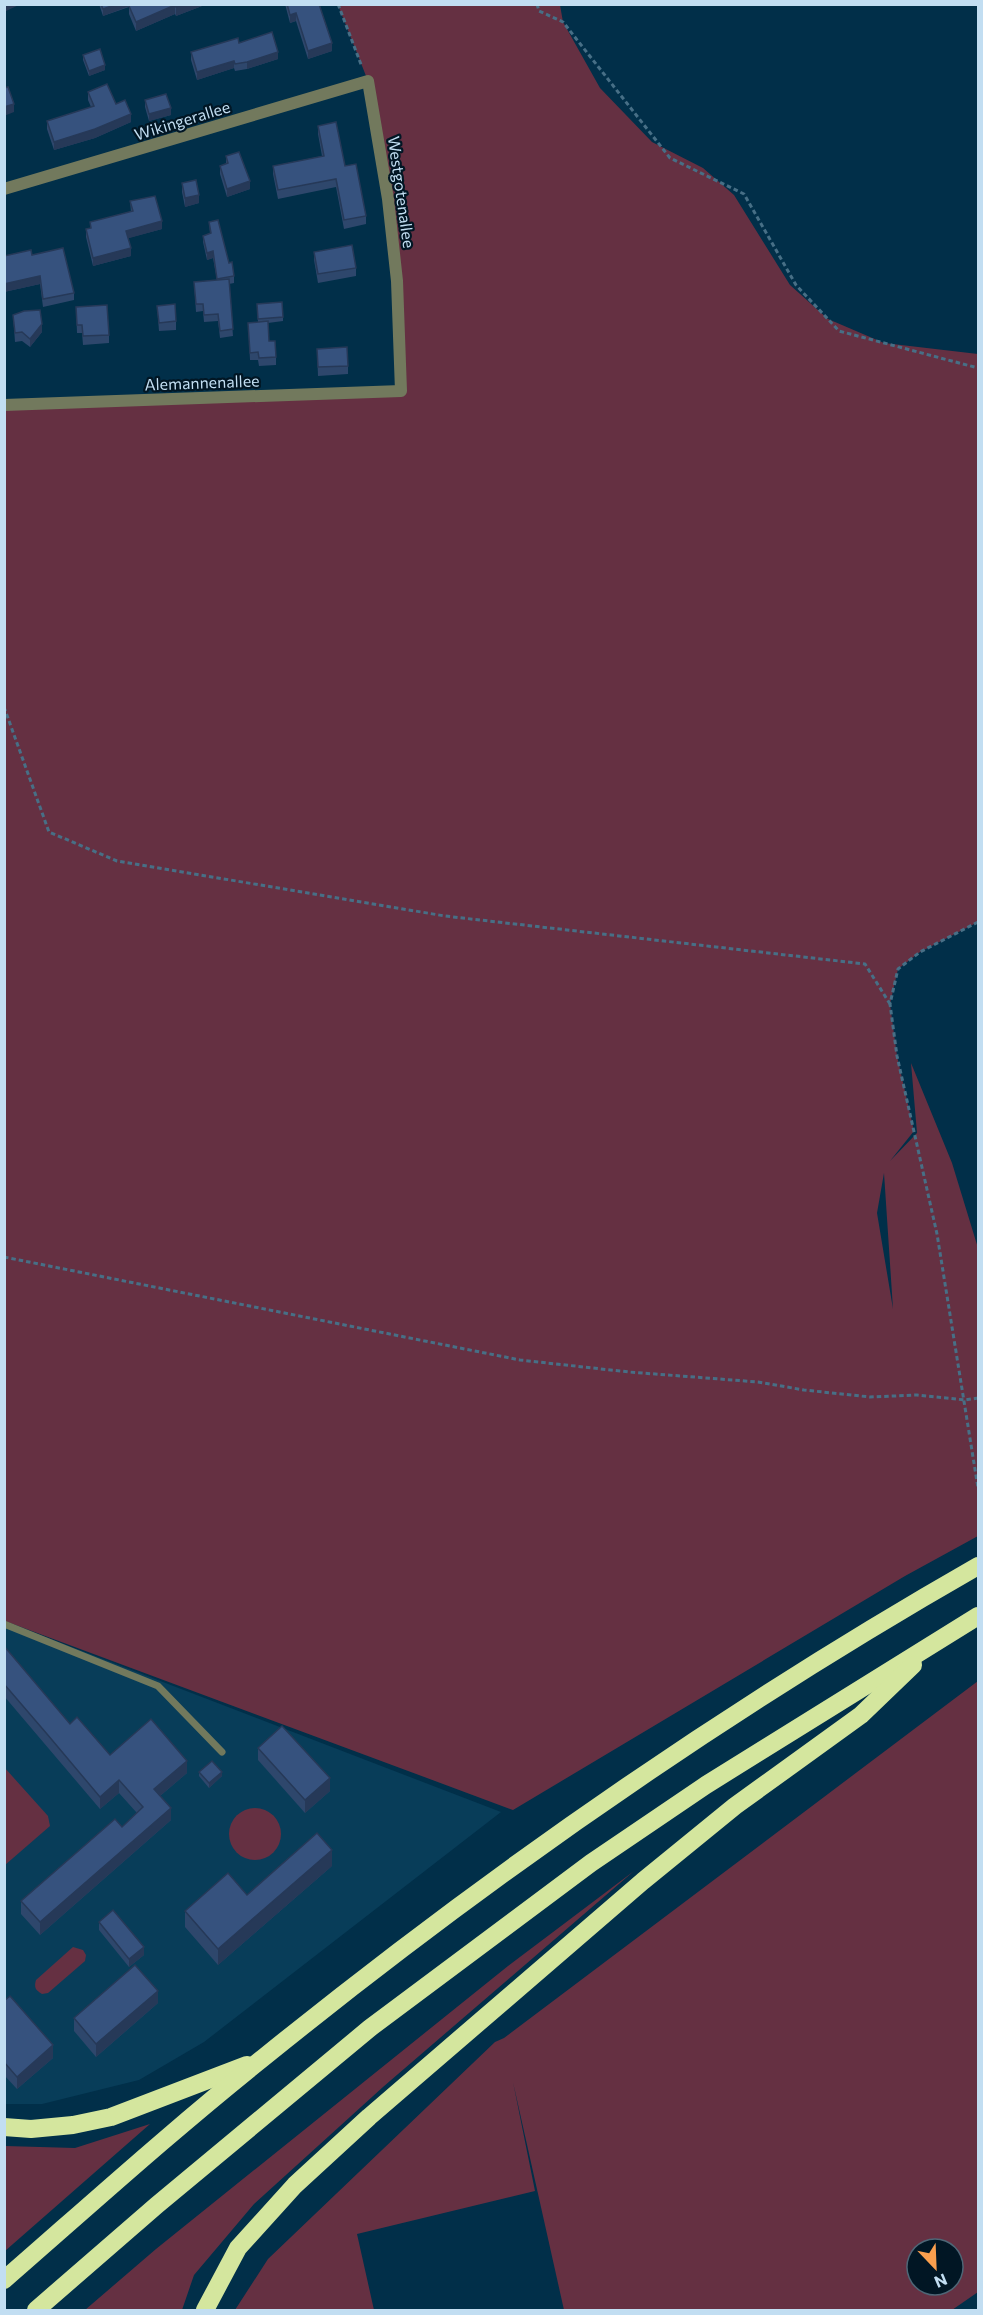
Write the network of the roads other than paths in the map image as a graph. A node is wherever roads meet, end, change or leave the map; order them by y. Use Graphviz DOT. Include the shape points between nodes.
graph roads {
  1 [pos="368,81"];
  2 [pos="4,189"];
  3 [pos="401,391"];
  4 [pos="4,405"];
  5 [pos="978,1566"];
  6 [pos="978,1616"];
  7 [pos="4,1624"];
  8 [pos="940,1638"];
  9 [pos="222,1752"];
  10 [pos="260,2060"];
  11 [pos="4,2127"];
  12 [pos="4,2280"];
  13 [pos="36,2310"];
  14 [pos="205,2310"];
  1 -- 2 [label="street, Wikingerallee"];
  1 -- 3 [label="street, Westgotenallee" via="396,269"];
  3 -- 4 [label="street, Alemannenallee"];
  5 -- 10 [label="highway" via="811,1666 579,1818 467,1899"];
  6 -- 8 [label="highway"];
  7 -- 9 [label="lane" via="158,1686"];
  8 -- 13 [label="highway" via="706,1785 582,1870 370,2028"];
  8 -- 14 [label="highway" via="861,1715 735,1806 643,1881 295,2185 238,2248"];
  10 -- 11 [label="highway" via="111,2117 31,2129"];
  10 -- 12 [label="highway"];
}
